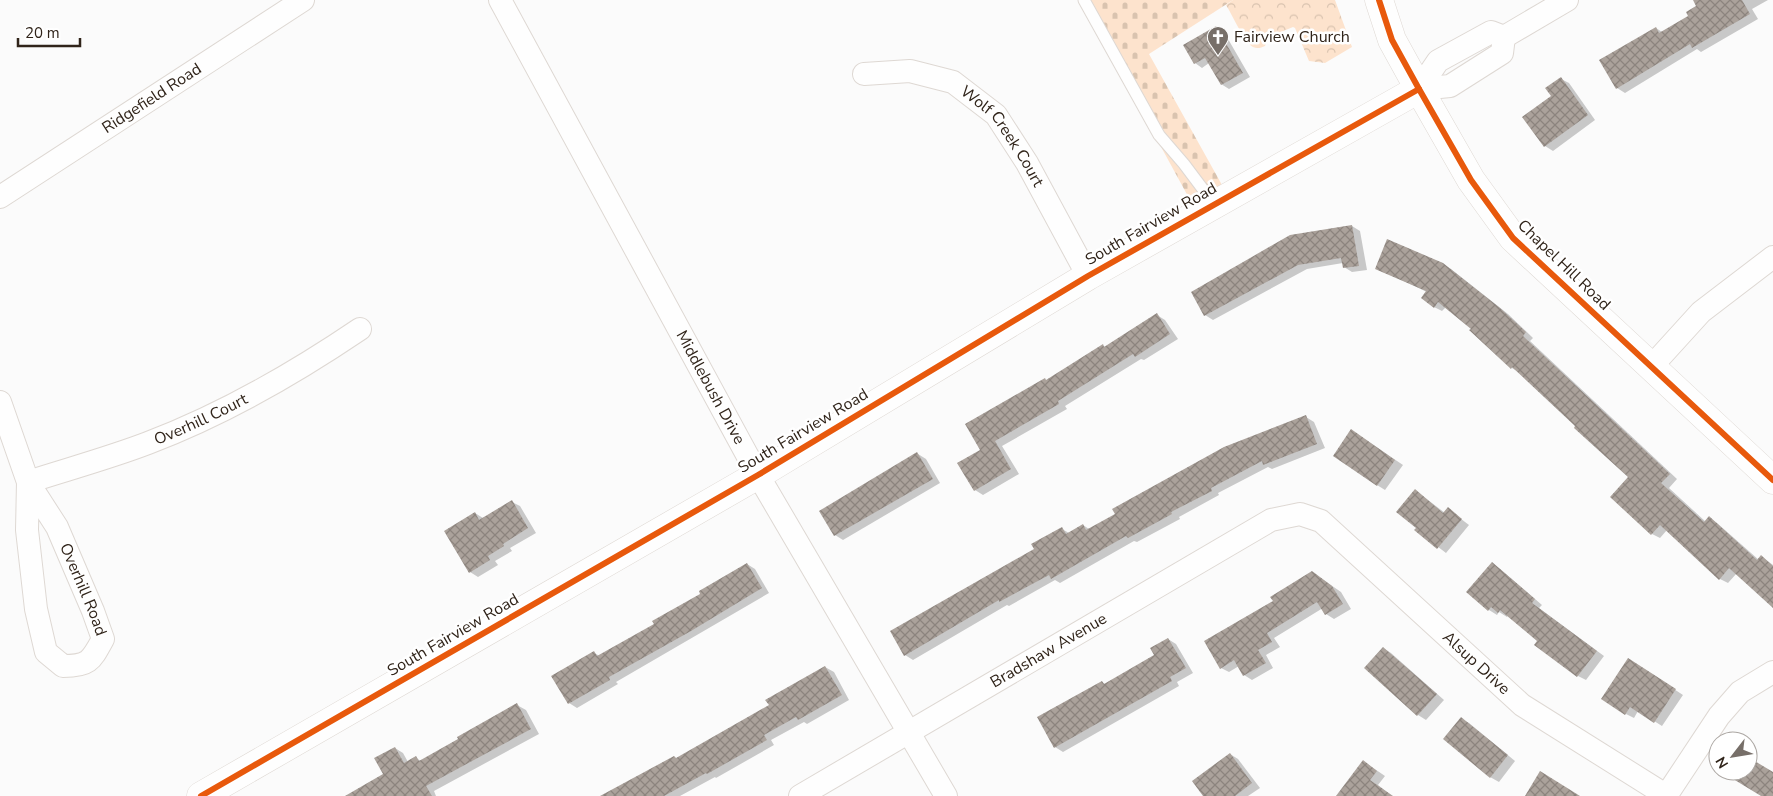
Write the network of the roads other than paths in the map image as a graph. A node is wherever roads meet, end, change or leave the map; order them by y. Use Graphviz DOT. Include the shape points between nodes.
graph roads {
  1 [pos="304,0"];
  2 [pos="500,0"];
  3 [pos="1084,0"];
  4 [pos="1379,0"];
  5 [pos="1567,0"];
  6 [pos="864,74"];
  7 [pos="1418,89"];
  8 [pos="0,197"];
  9 [pos="1213,206"];
  10 [pos="1773,257"];
  11 [pos="1088,276"];
  12 [pos="360,329"];
  13 [pos="1651,367"];
  14 [pos="0,402"];
  15 [pos="758,475"];
  16 [pos="1773,480"];
  17 [pos="28,482"];
  18 [pos="1300,514"];
  19 [pos="1773,672"];
  20 [pos="909,732"];
  21 [pos="201,796"];
  22 [pos="800,796"];
  23 [pos="946,796"];
  24 [pos="1666,796"];
  1 -- 8 [label="street, Ridgefield Road"];
  2 -- 15 [label="street, Middlebush Drive"];
  3 -- 9 [label="lane" via="1159,135"];
  4 -- 7 [label="street, Chapel Hill Road" via="1392,40"];
  5 -- 7 [label="street" via="1504,37 1491,32 1438,61"];
  6 -- 11 [label="street, Wolf Creek Court" via="910,71 953,82 996,115 1027,163"];
  7 -- 9 [label="street, South Fairview Road"];
  7 -- 13 [label="street, Chapel Hill Road" via="1471,180 1513,238"];
  9 -- 11 [label="street, South Fairview Road"];
  10 -- 13 [label="street" via="1701,312"];
  11 -- 15 [label="street, South Fairview Road"];
  12 -- 17 [label="street, Overhill Court" via="322,355 218,412 148,443"];
  13 -- 16 [label="street, Chapel Hill Road"];
  14 -- 17 [label="street, Overhill Road"];
  15 -- 20 [label="street, Middlebush Drive"];
  15 -- 21 [label="street, South Fairview Road"];
  17 -- 17 [label="street, Overhill Road" via="28,540 36,609 46,652 63,666 79,666 94,657 103,639 56,527"];
  18 -- 20 [label="street, Bradshaw Avenue" via="1271,520"];
  18 -- 24 [label="street, Alsup Drive" via="1321,521 1522,705"];
  19 -- 24 [label="street" via="1740,692 1719,716"];
  20 -- 22 [label="street, Bradshaw Avenue"];
  20 -- 23 [label="street, Middlebush Drive"];
}
